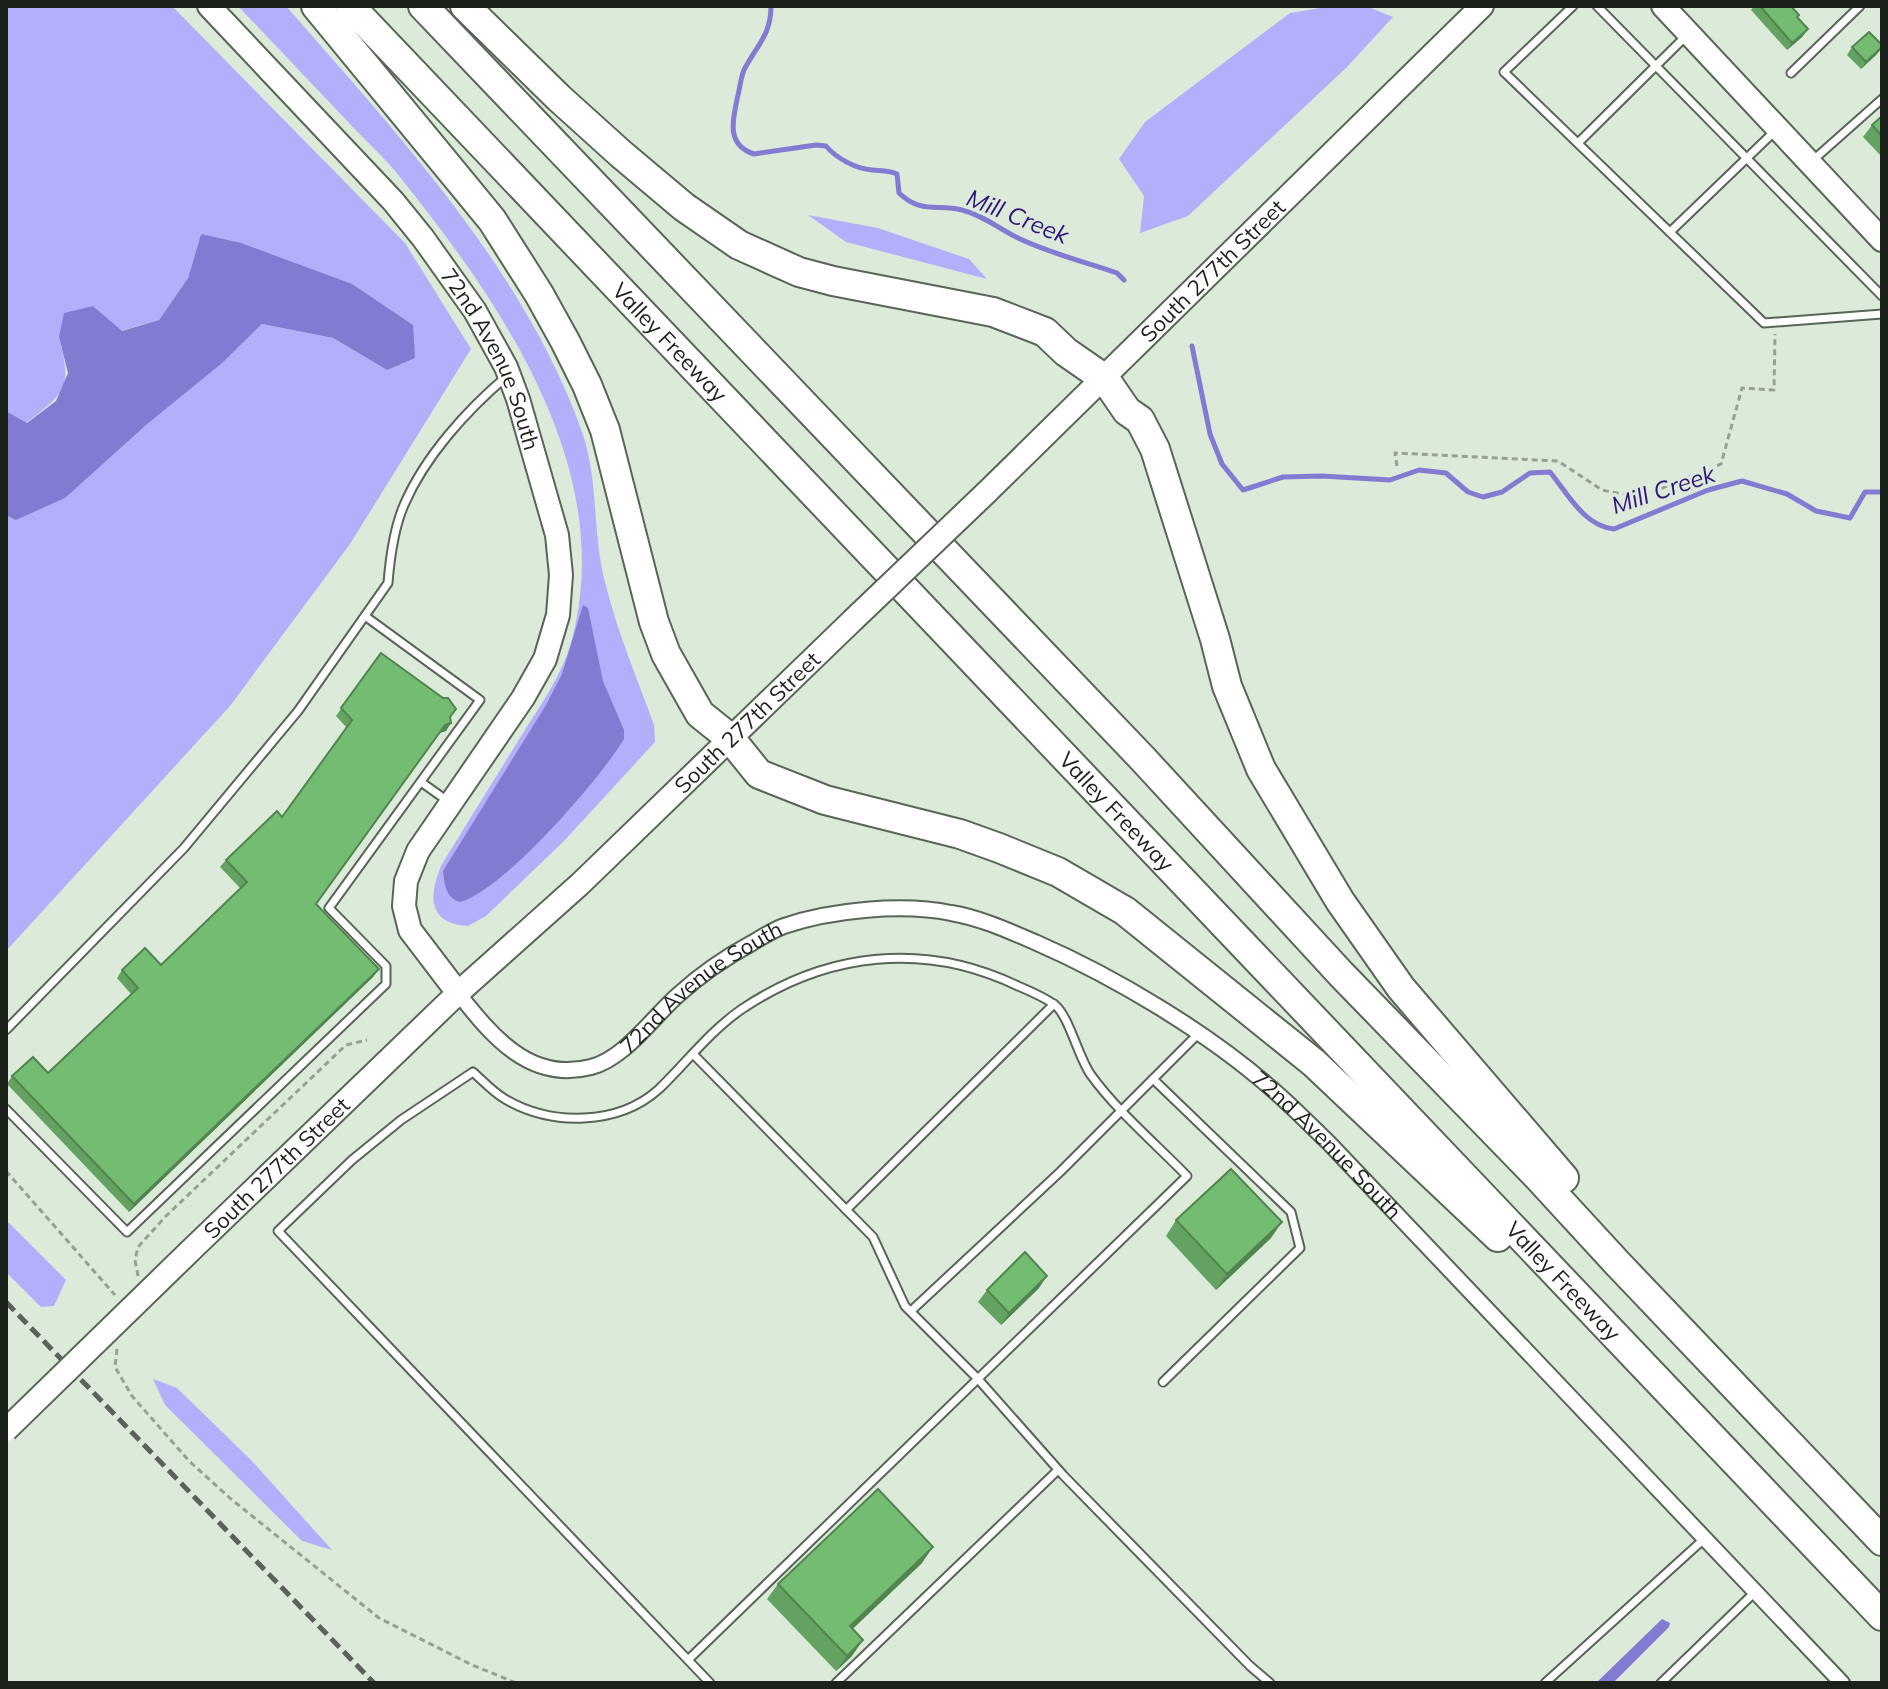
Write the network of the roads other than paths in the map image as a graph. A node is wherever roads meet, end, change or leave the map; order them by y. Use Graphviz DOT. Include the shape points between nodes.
graph roads {
  1 [pos="209,6"];
  2 [pos="316,6"];
  3 [pos="350,6"];
  4 [pos="423,6"];
  5 [pos="465,6"];
  6 [pos="1482,6"];
  7 [pos="1573,6"];
  8 [pos="1597,6"];
  9 [pos="1663,6"];
  10 [pos="1860,6"];
  11 [pos="1689,34"];
  12 [pos="1656,66"];
  13 [pos="1791,73"];
  14 [pos="1882,99"];
  15 [pos="1777,129"];
  16 [pos="1578,143"];
  17 [pos="1747,158"];
  18 [pos="1810,163"];
  19 [pos="1670,232"];
  20 [pos="1882,240"];
  21 [pos="1882,296"];
  22 [pos="1882,314"];
  23 [pos="508,375"];
  24 [pos="1105,379"];
  25 [pos="365,616"];
  26 [pos="730,738"];
  27 [pos="421,782"];
  28 [pos="451,804"];
  29 [pos="458,993"];
  30 [pos="1054,1004"];
  31 [pos="6,1030"];
  32 [pos="1198,1034"];
  33 [pos="693,1054"];
  34 [pos="1153,1079"];
  35 [pos="6,1109"];
  36 [pos="1122,1109"];
  37 [pos="846,1210"];
  38 [pos="911,1311"];
  39 [pos="978,1379"];
  40 [pos="1163,1382"];
  41 [pos="1742,1395"];
  42 [pos="6,1430"];
  43 [pos="1058,1470"];
  44 [pos="1774,1503"];
  45 [pos="1704,1539"];
  46 [pos="1882,1541"];
  47 [pos="1755,1592"];
  48 [pos="1882,1616"];
  49 [pos="688,1660"];
  50 [pos="710,1683"];
  51 [pos="836,1683"];
  52 [pos="1270,1683"];
  53 [pos="1545,1683"];
  54 [pos="1661,1683"];
  55 [pos="1842,1683"];
  1 -- 23 [label="main road, 72nd Avenue South" via="423,238 475,311"];
  2 -- 26 [label="highway" via="459,177 539,294 605,430 666,654 700,714"];
  3 -- 44 [label="highway, Valley Freeway"];
  4 -- 41 [label="highway" via="1122,736"];
  5 -- 24 [label="highway" via="621,154 739,245 799,272 1028,324"];
  6 -- 24 [label="main road, South 277th Street"];
  7 -- 16 [label="lane" via="1504,72"];
  8 -- 12 [label="lane"];
  9 -- 11 [label="main road"];
  10 -- 13 [label="lane"];
  11 -- 12 [label="lane"];
  11 -- 15 [label="main road"];
  12 -- 16 [label="lane"];
  12 -- 17 [label="lane"];
  14 -- 18 [label="lane"];
  15 -- 17 [label="lane"];
  15 -- 18 [label="main road"];
  16 -- 19 [label="lane"];
  17 -- 19 [label="lane"];
  17 -- 21 [label="lane"];
  18 -- 20 [label="main road"];
  19 -- 22 [label="lane" via="1764,323"];
  23 -- 25 [label="lane" via="441,442 404,506 388,583"];
  23 -- 28 [label="main road, 72nd Avenue South" via="557,535 558,615 545,659"];
  24 -- 26 [label="main road, South 277th Street, bridge"];
  24 -- 41 [label="highway" via="1127,411 1140,420 1155,449 1227,686 1261,769 1340,901 1401,988 1655,1282"];
  25 -- 27 [label="lane" via="480,700"];
  25 -- 31 [label="lane" via="298,711 184,848"];
  26 -- 29 [label="main road, South 277th Street"];
  26 -- 44 [label="highway" via="759,774 825,800 999,848 1058,872 1125,911 1314,1063"];
  27 -- 28 [label="lane"];
  27 -- 35 [label="lane" via="329,908 386,966 386,984 127,1232"];
  28 -- 29 [label="main road, 72nd Avenue South" via="411,866 404,906 414,937"];
  29 -- 32 [label="street, 72nd Avenue South" via="523,1060 552,1069 585,1069 617,1053 705,974 783,927 832,914 912,909 951,913 1003,929 1075,960"];
  29 -- 42 [label="main road, South 277th Street, bridge"];
  30 -- 33 [label="lane" via="993,973 942,959 878,958 823,969 771,991"];
  30 -- 36 [label="lane" via="1090,1074"];
  30 -- 37 [label="lane"];
  32 -- 34 [label="lane"];
  32 -- 45 [label="street, 72nd Avenue South" via="1270,1087 1329,1143"];
  33 -- 37 [label="lane"];
  33 -- 49 [label="lane" via="656,1092 621,1111 581,1119 541,1115 503,1099 473,1072 401,1120 278,1231"];
  34 -- 36 [label="lane"];
  34 -- 40 [label="lane" via="1291,1212 1300,1248"];
  36 -- 38 [label="lane"];
  36 -- 39 [label="lane" via="1187,1176"];
  37 -- 38 [label="lane" via="873,1237"];
  38 -- 39 [label="lane"];
  39 -- 43 [label="lane"];
  39 -- 49 [label="lane"];
  41 -- 46 [label="highway"];
  43 -- 51 [label="lane"];
  43 -- 52 [label="lane"];
  44 -- 48 [label="highway, Valley Freeway"];
  45 -- 47 [label="street, 72nd Avenue South"];
  45 -- 53 [label="lane"];
  47 -- 54 [label="lane"];
  47 -- 55 [label="street, 72nd Avenue South"];
  49 -- 50 [label="lane"];
}
